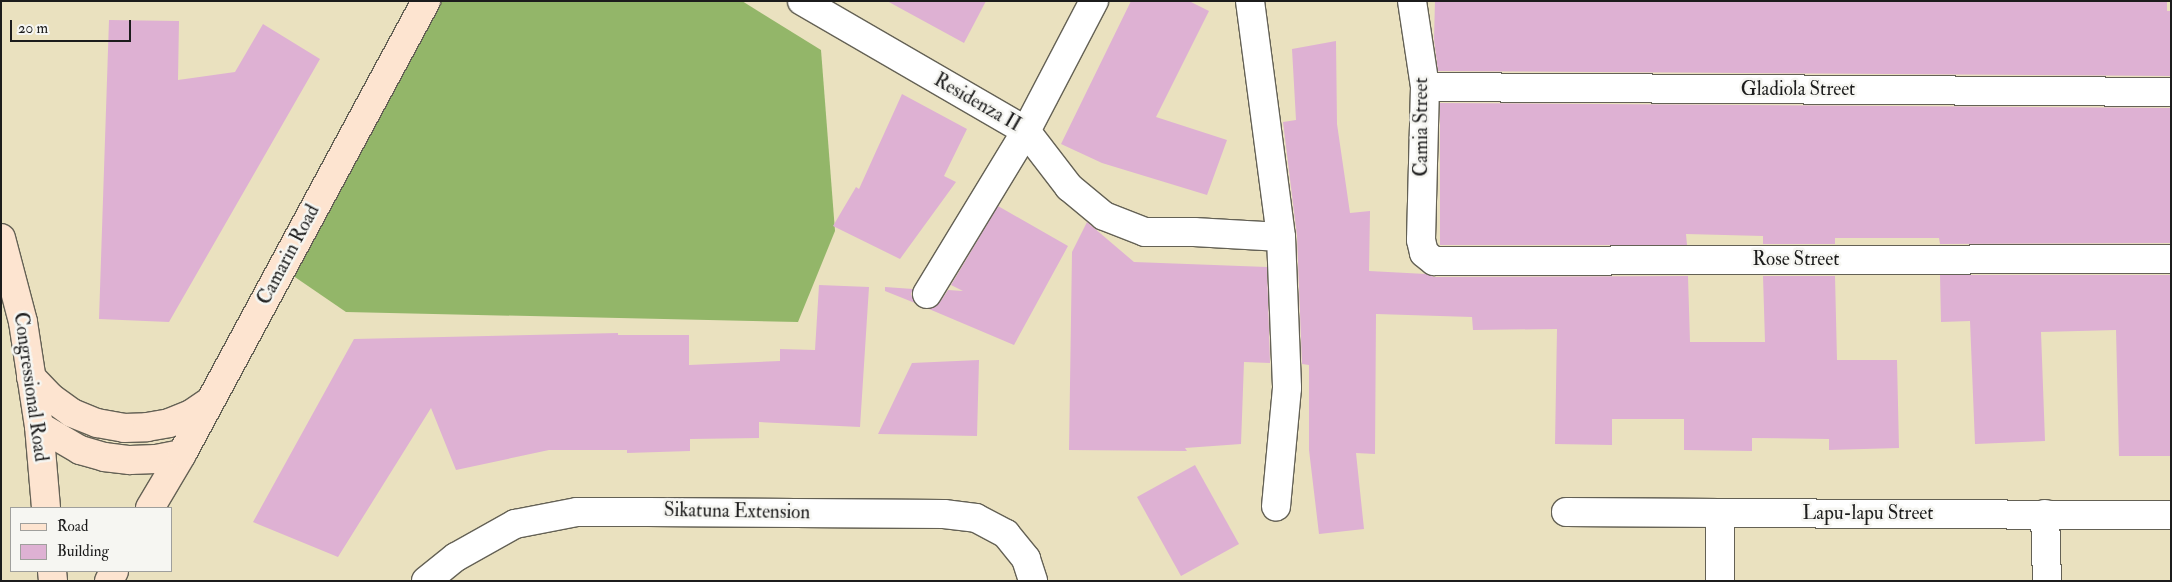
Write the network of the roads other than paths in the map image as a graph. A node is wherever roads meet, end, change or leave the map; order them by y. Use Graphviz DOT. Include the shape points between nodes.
graph roads {
  1 [pos="426,1"];
  2 [pos="802,1"];
  3 [pos="1094,1"];
  4 [pos="1250,1"];
  5 [pos="1412,1"];
  6 [pos="1425,87"];
  7 [pos="2171,92"];
  8 [pos="1026,131"];
  9 [pos="1281,237"];
  10 [pos="1,238"];
  11 [pos="1424,252"];
  12 [pos="2171,259"];
  13 [pos="927,294"];
  14 [pos="31,377"];
  15 [pos="210,401"];
  16 [pos="38,426"];
  17 [pos="182,454"];
  18 [pos="1276,506"];
  19 [pos="46,507"];
  20 [pos="151,507"];
  21 [pos="1566,512"];
  22 [pos="1720,513"];
  23 [pos="2045,514"];
  24 [pos="2171,514"];
  25 [pos="426,581"];
  26 [pos="1033,581"];
  27 [pos="1720,581"];
  28 [pos="2047,581"];
  1 -- 15 [label="main road, Camarin Road"];
  2 -- 8 [label="street, Residenza II"];
  3 -- 8 [label="street"];
  4 -- 9 [label="street"];
  5 -- 6 [label="street, Camia Street"];
  6 -- 7 [label="street, Gladiola Street"];
  6 -- 11 [label="street, Camia Street" via="1421,240"];
  8 -- 9 [label="street, Residenza II" via="1069,187 1104,216 1145,232"];
  8 -- 13 [label="street"];
  9 -- 18 [label="street" via="1287,388"];
  10 -- 14 [label="main road, Congressional Road" via="24,322"];
  11 -- 12 [label="street, Rose Street" via="1434,261"];
  14 -- 15 [label="main road" via="72,413 97,423 124,428 170,423"];
  14 -- 16 [label="main road, Congressional Road"];
  15 -- 17 [label="main road, Camarin Road"];
  16 -- 17 [label="main road" via="80,450 104,457 130,460"];
  16 -- 19 [label="main road, Congressional Road"];
  17 -- 20 [label="main road, Camarin Road"];
  21 -- 22 [label="street, Lapu-lapu Street"];
  22 -- 23 [label="street, Lapu-lapu Street"];
  22 -- 27 [label="street"];
  23 -- 24 [label="street, Lapu-lapu Street"];
  23 -- 28 [label="street"];
  25 -- 26 [label="street, Sikatuna Extension" via="456,557 514,524 577,512 658,512 944,514 976,518 1006,534 1026,559"];
}
